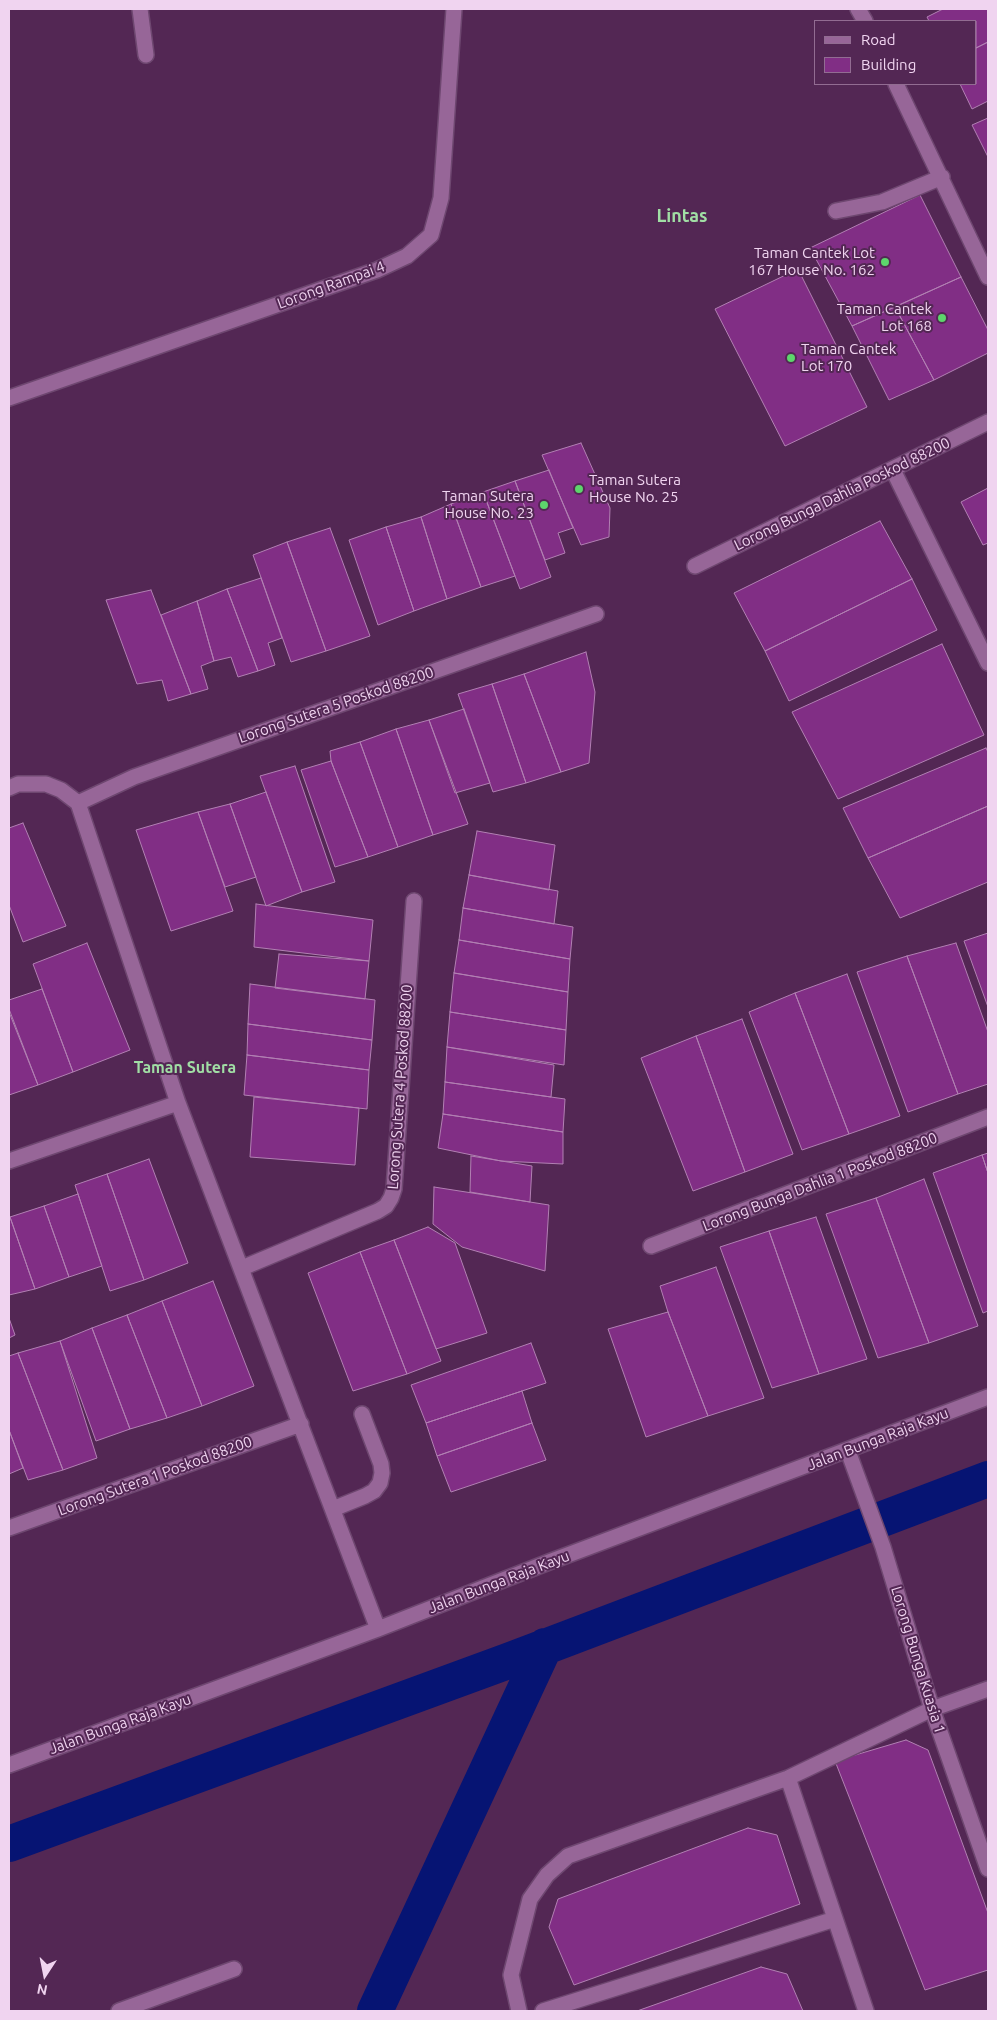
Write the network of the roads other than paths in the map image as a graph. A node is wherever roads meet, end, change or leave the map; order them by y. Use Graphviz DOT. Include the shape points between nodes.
graph roads {
  1 [pos="140,9"];
  2 [pos="454,9"];
  3 [pos="146,55"];
  4 [pos="896,85"];
  5 [pos="942,176"];
  6 [pos="836,212"];
  7 [pos="988,277"];
  8 [pos="9,398"];
  9 [pos="988,422"];
  10 [pos="893,470"];
  11 [pos="695,566"];
  12 [pos="596,614"];
  13 [pos="988,663"];
  14 [pos="9,788"];
  15 [pos="78,804"];
  16 [pos="414,901"];
  17 [pos="178,1103"];
  18 [pos="988,1117"];
  19 [pos="9,1161"];
  20 [pos="651,1246"];
  21 [pos="242,1268"];
  22 [pos="988,1397"];
  23 [pos="362,1414"];
  24 [pos="301,1424"];
  25 [pos="848,1451"];
  26 [pos="333,1509"];
  27 [pos="9,1528"];
  28 [pos="378,1628"];
  29 [pos="988,1689"];
  30 [pos="932,1709"];
  31 [pos="9,1765"];
  32 [pos="788,1778"];
  33 [pos="988,1869"];
  34 [pos="835,1919"];
  35 [pos="234,1969"];
  36 [pos="119,2011"];
  37 [pos="520,2011"];
  38 [pos="543,2011"];
  39 [pos="866,2011"];
  1 -- 3 [label="street"];
  2 -- 8 [label="street, Lorong Rampai 4" via="441,198 431,235 413,251 377,270"];
  4 -- 5 [label="street"];
  5 -- 6 [label="street" via="882,202"];
  5 -- 7 [label="street"];
  9 -- 10 [label="street, Lorong Bunga Dahlia Poskod 88200"];
  10 -- 11 [label="street, Lorong Bunga Dahlia Poskod 88200"];
  10 -- 13 [label="street"];
  12 -- 15 [label="street, Lorong Sutera 5 Poskod 88200" via="134,777"];
  14 -- 15 [label="street" via="18,784 46,784 61,790"];
  15 -- 17 [label="street"];
  16 -- 21 [label="street, Lorong Sutera 4 Poskod 88200" via="391,1198 378,1211"];
  17 -- 19 [label="street"];
  17 -- 21 [label="street"];
  18 -- 20 [label="street, Lorong Bunga Dahlia 1 Poskod 88200"];
  21 -- 24 [label="street"];
  22 -- 25 [label="street, Jalan Bunga Raja Kayu"];
  23 -- 26 [label="street" via="380,1464 380,1483 366,1496"];
  24 -- 26 [label="street"];
  24 -- 27 [label="street, Lorong Sutera 1 Poskod 88200"];
  25 -- 28 [label="street, Jalan Bunga Raja Kayu"];
  25 -- 30 [label="street, Lorong Bunga Kuasia 1" via="883,1547"];
  26 -- 28 [label="street"];
  28 -- 31 [label="street, Jalan Bunga Raja Kayu"];
  29 -- 30 [label="street"];
  30 -- 32 [label="street"];
  30 -- 33 [label="street, Lorong Bunga Kuasia 1"];
  32 -- 34 [label="street"];
  32 -- 37 [label="street" via="568,1856 546,1875 530,1898 511,1975"];
  34 -- 38 [label="street"];
  34 -- 39 [label="street"];
  35 -- 36 [label="street"];
}
